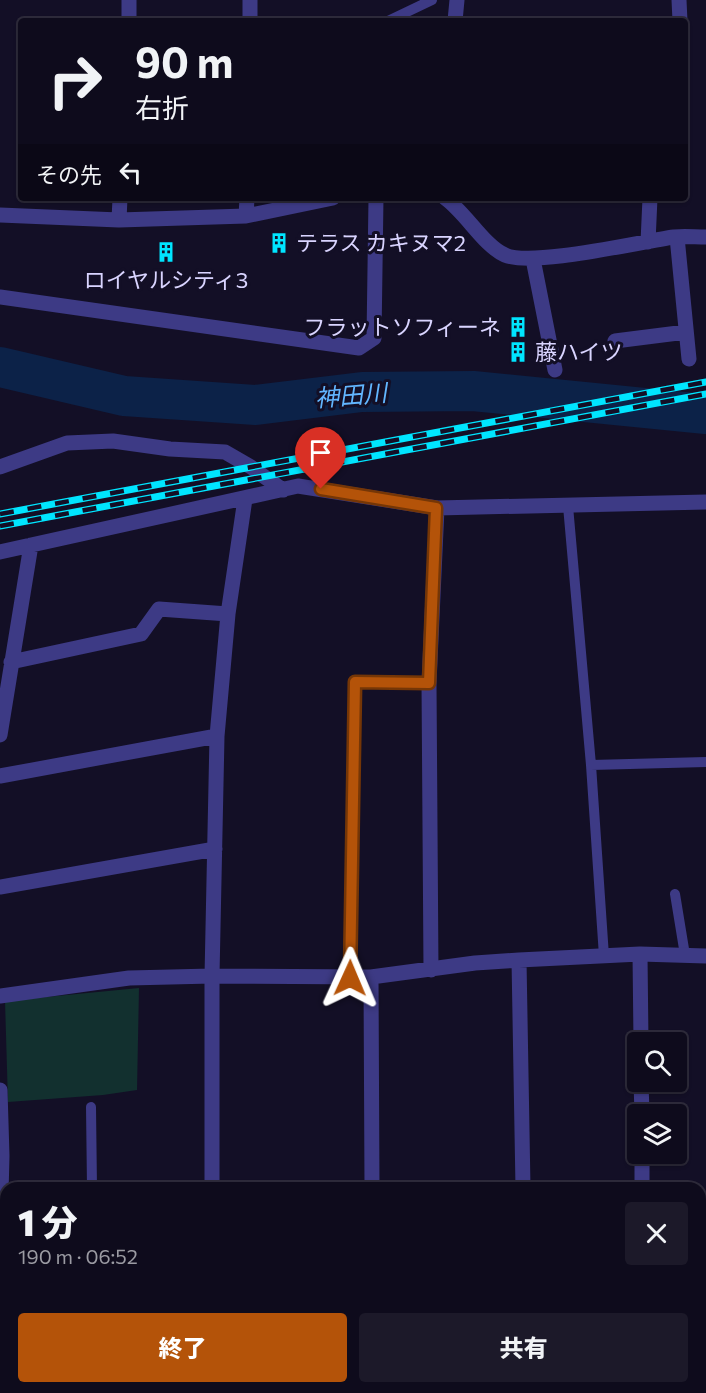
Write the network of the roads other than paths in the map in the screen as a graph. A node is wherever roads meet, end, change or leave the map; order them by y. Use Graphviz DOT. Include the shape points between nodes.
graph roads {
  1 [pos="129,0"];
  2 [pos="250,0"];
  3 [pos="432,0"];
  4 [pos="457,0"];
  5 [pos="680,0"];
  6 [pos="129,18"];
  7 [pos="250,18"];
  8 [pos="394,18"];
  9 [pos="455,18"];
  10 [pos="680,18"];
  11 [pos="120,201"];
  12 [pos="246,201"];
  13 [pos="318,201"];
  14 [pos="376,201"];
  15 [pos="448,201"];
  16 [pos="650,201"];
  17 [pos="0,215"];
  18 [pos="246,216"];
  19 [pos="119,220"];
  20 [pos="677,237"];
  21 [pos="706,237"];
  22 [pos="648,242"];
  23 [pos="533,259"];
  24 [pos="0,297"];
  25 [pos="686,332"];
  26 [pos="615,341"];
  27 [pos="689,359"];
  28 [pos="555,370"];
  29 [pos="0,467"];
  30 [pos="283,490"];
  31 [pos="245,499"];
  32 [pos="706,502"];
  33 [pos="568,506"];
  34 [pos="436,508"];
  35 [pos="31,545"];
  36 [pos="0,552"];
  37 [pos="228,614"];
  38 [pos="11,662"];
  39 [pos="429,683"];
  40 [pos="0,735"];
  41 [pos="217,736"];
  42 [pos="706,762"];
  43 [pos="591,765"];
  44 [pos="0,776"];
  45 [pos="214,849"];
  46 [pos="0,887"];
  47 [pos="675,894"];
  48 [pos="640,954"];
  49 [pos="685,955"];
  50 [pos="604,956"];
  51 [pos="706,956"];
  52 [pos="519,960"];
  53 [pos="431,970"];
  54 [pos="212,976"];
  55 [pos="371,977"];
  56 [pos="350,978"];
  57 [pos="0,996"];
  58 [pos="641,1032"];
  59 [pos="0,1090"];
  60 [pos="91,1107"];
  61 [pos="642,1164"];
  62 [pos="1,1182"];
  63 [pos="92,1182"];
  64 [pos="212,1182"];
  65 [pos="372,1182"];
  66 [pos="523,1182"];
  67 [pos="642,1182"];
  1 -- 6 [label="street"];
  2 -- 7 [label="street"];
  3 -- 8 [label="lane"];
  4 -- 9 [label="street"];
  5 -- 10 [label="street"];
  11 -- 19 [label="street"];
  12 -- 18 [label="street"];
  13 -- 18 [label="street"];
  14 -- 24 [label="street" via="374,338 359,348"];
  15 -- 23 [label="street" via="495,250 507,256"];
  16 -- 22 [label="street"];
  17 -- 19 [label="street"];
  18 -- 19 [label="street"];
  20 -- 21 [label="street"];
  20 -- 22 [label="street"];
  20 -- 25 [label="street"];
  22 -- 23 [label="street"];
  23 -- 28 [label="street"];
  25 -- 26 [label="street"];
  25 -- 27 [label="street"];
  29 -- 30 [label="street" via="67,443 113,441 225,452"];
  30 -- 31 [label="street"];
  30 -- 34 [label="street" via="298,486"];
  31 -- 35 [label="street"];
  31 -- 37 [label="street"];
  32 -- 33 [label="street"];
  33 -- 34 [label="street"];
  33 -- 43 [label="lane"];
  34 -- 39 [label="street"];
  35 -- 36 [label="street"];
  35 -- 38 [label="street"];
  37 -- 38 [label="street" via="159,609 141,634"];
  37 -- 41 [label="street"];
  38 -- 40 [label="street"];
  39 -- 53 [label="street"];
  39 -- 56 [label="lane" via="355,682"];
  41 -- 44 [label="street"];
  41 -- 45 [label="street"];
  42 -- 43 [label="lane"];
  43 -- 50 [label="lane"];
  45 -- 46 [label="street"];
  45 -- 54 [label="street"];
  47 -- 49 [label="lane"];
  48 -- 49 [label="street"];
  48 -- 50 [label="street"];
  48 -- 58 [label="street"];
  49 -- 51 [label="street"];
  50 -- 52 [label="street"];
  52 -- 53 [label="street"];
  52 -- 66 [label="street"];
  53 -- 55 [label="street"];
  54 -- 56 [label="street"];
  54 -- 57 [label="street" via="129,978"];
  54 -- 64 [label="street"];
  55 -- 56 [label="street"];
  55 -- 65 [label="street"];
  59 -- 62 [label="street"];
  60 -- 63 [label="lane"];
  61 -- 67 [label="street"];
}
